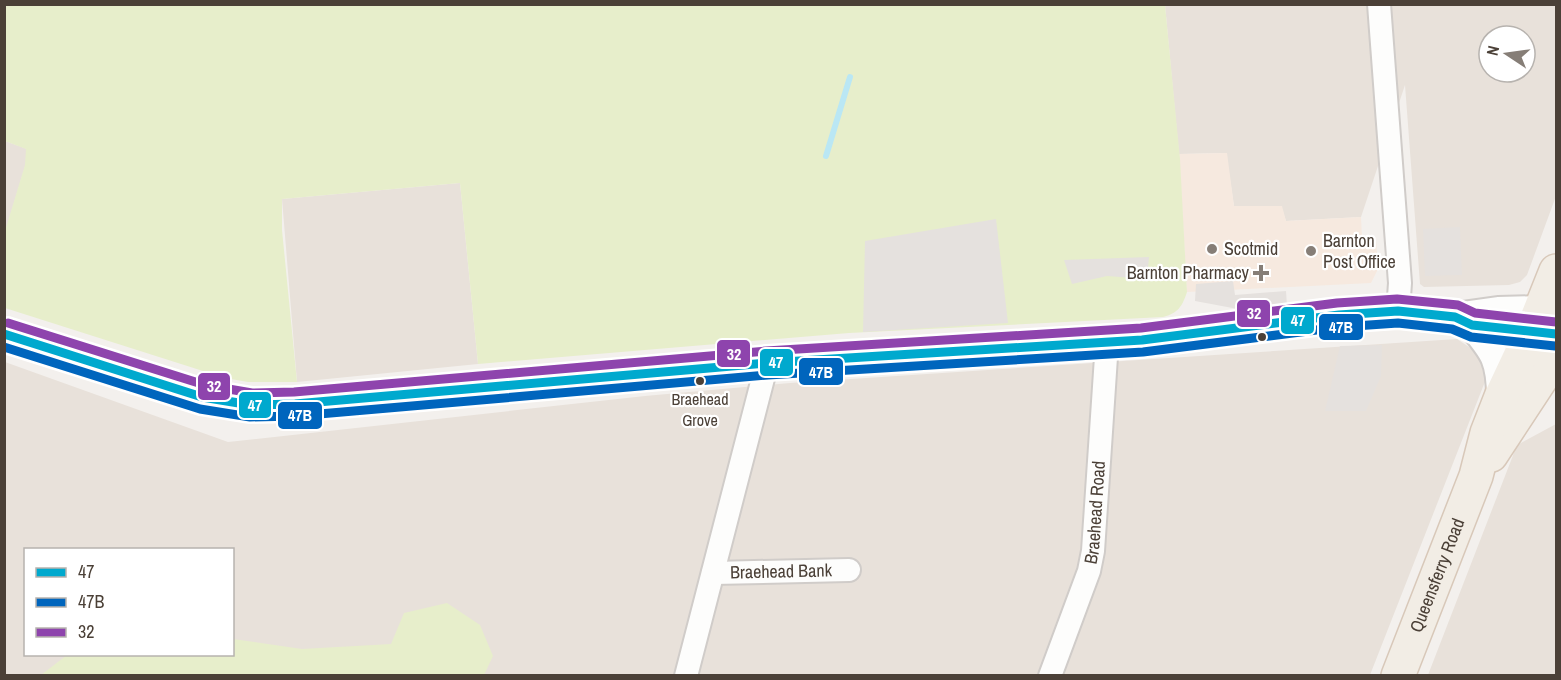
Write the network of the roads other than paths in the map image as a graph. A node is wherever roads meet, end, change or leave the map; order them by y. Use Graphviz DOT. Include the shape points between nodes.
graph roads {
  1 [pos="1379,4"];
  2 [pos="1557,271"];
  3 [pos="1398,311"];
  4 [pos="1463,321"];
  5 [pos="1547,321"];
  6 [pos="4,333"];
  7 [pos="1107,342"];
  8 [pos="1557,356"];
  9 [pos="767,363"];
  10 [pos="1557,391"];
  11 [pos="1510,406"];
  12 [pos="849,570"];
  13 [pos="713,573"];
  14 [pos="686,675"];
  15 [pos="1050,675"];
  16 [pos="1398,675"];
  1 -- 3 [label="street" via="1400,283"];
  2 -- 5 [label="main road, Queensferry Road"];
  3 -- 4 [label="street"];
  3 -- 7 [label="street"];
  4 -- 5 [label="street" via="1498,311"];
  4 -- 11 [label="street" via="1495,356"];
  5 -- 11 [label="main road, Queensferry Road"];
  6 -- 9 [label="street" via="171,388 250,405 295,405"];
  7 -- 9 [label="street"];
  7 -- 15 [label="street, Braehead Road" via="1093,551 1089,572"];
  8 -- 11 [label="main road, Queensferry Road"];
  9 -- 13 [label="street"];
  10 -- 11 [label="main road"];
  11 -- 16 [label="main road, Queensferry Road" via="1476,476"];
  12 -- 13 [label="street, Braehead Bank"];
  13 -- 14 [label="street"];
}
